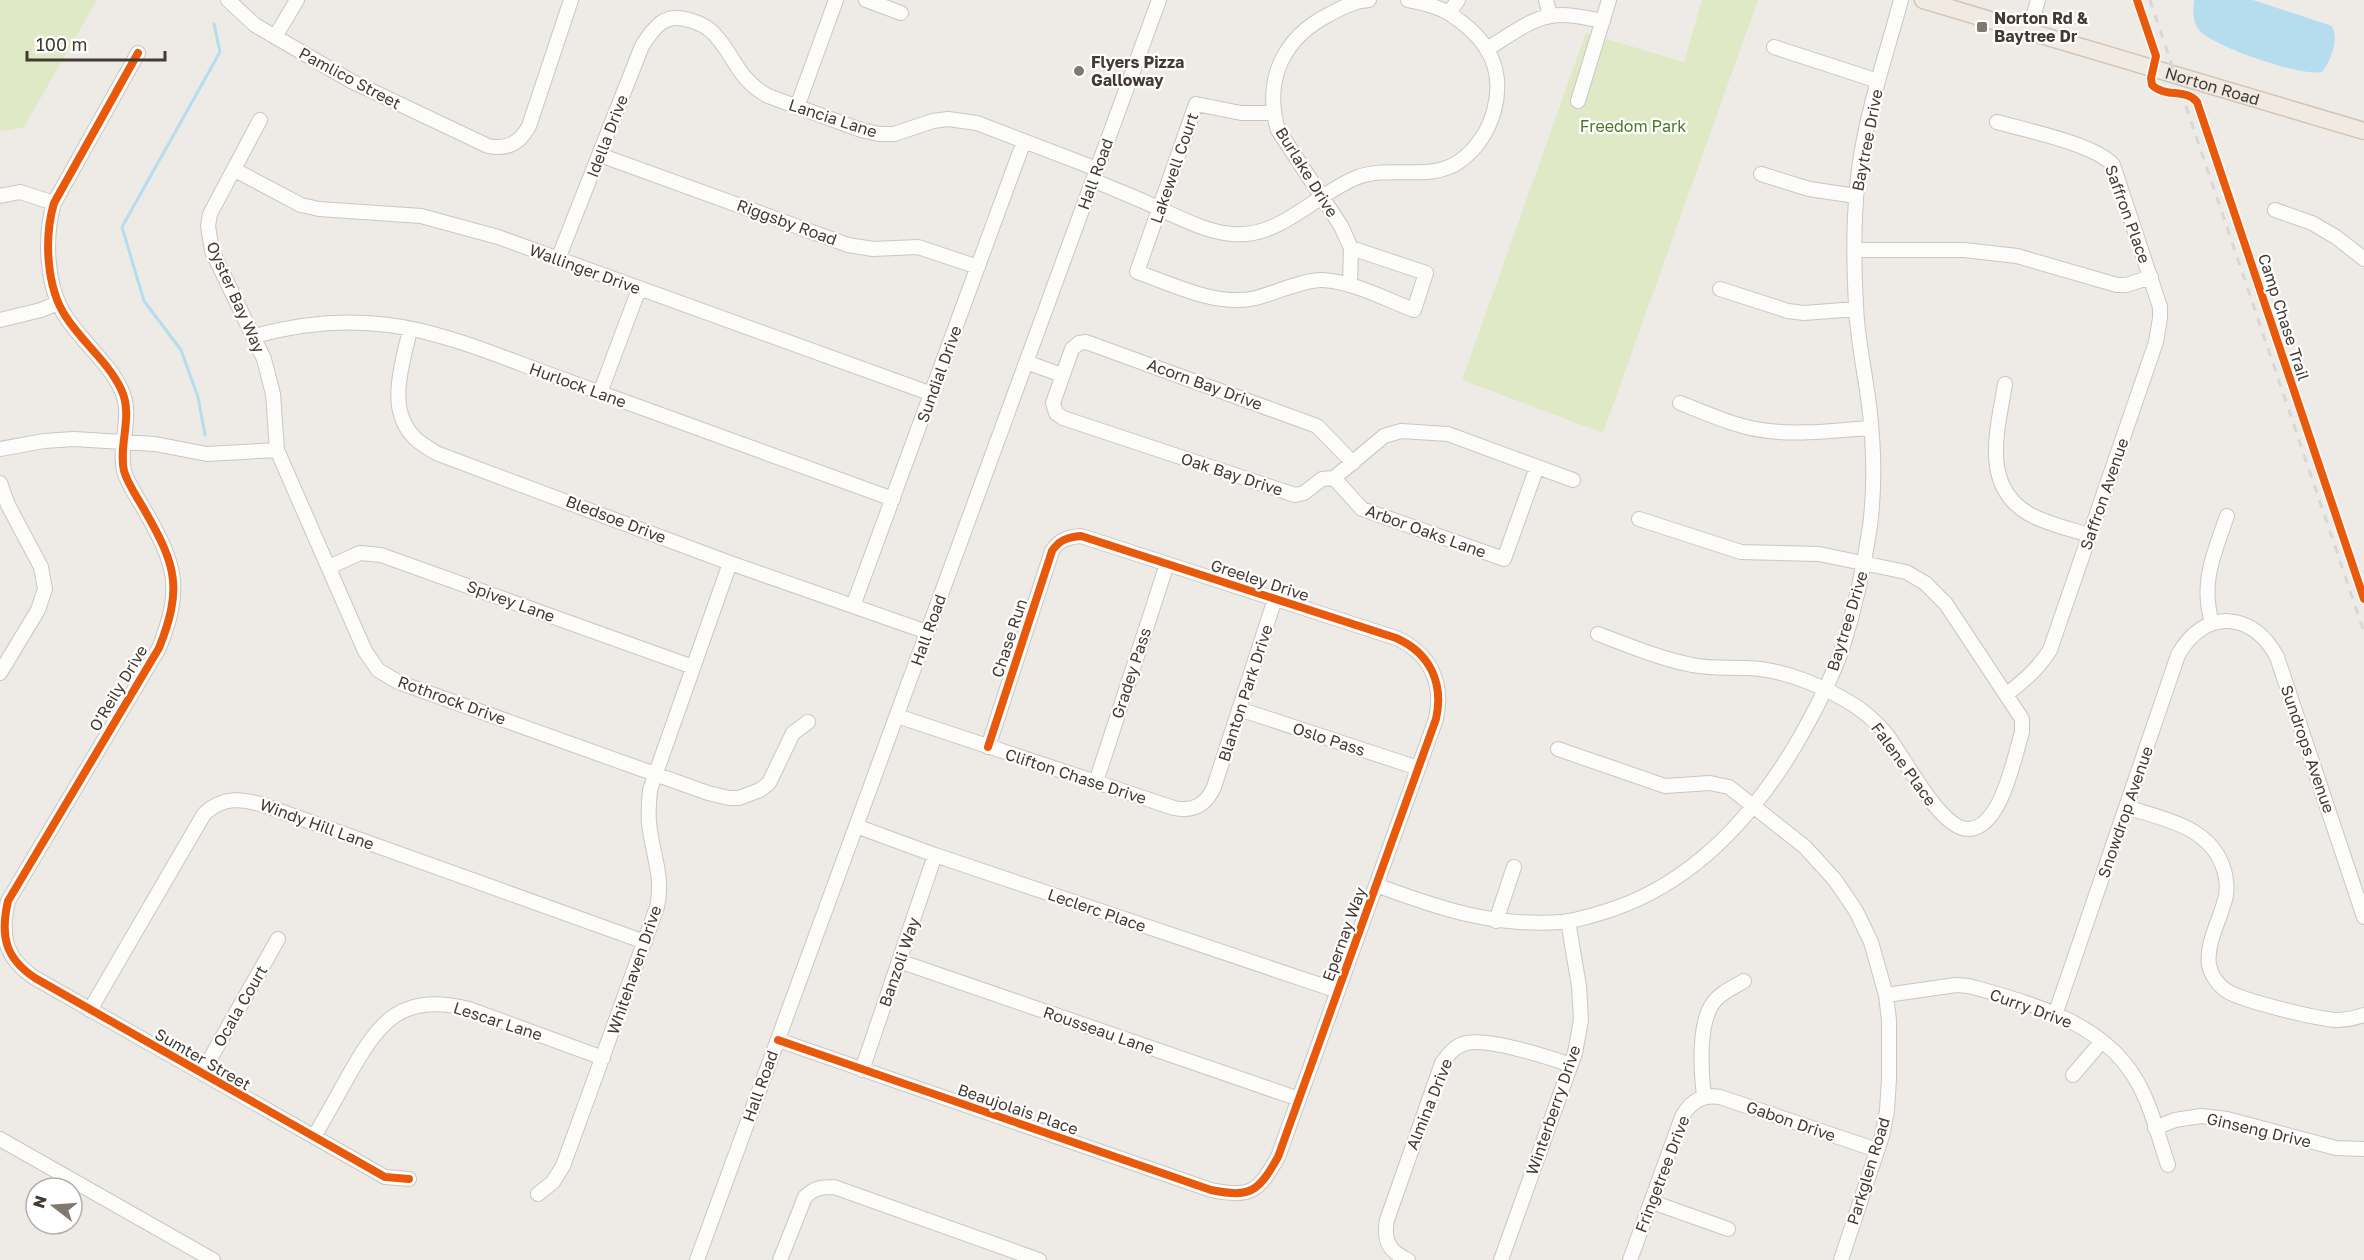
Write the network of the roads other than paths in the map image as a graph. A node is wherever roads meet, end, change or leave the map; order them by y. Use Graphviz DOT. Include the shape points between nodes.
graph roads {
  1 [pos="228,0"];
  2 [pos="297,0"];
  3 [pos="571,0"];
  4 [pos="836,0"];
  5 [pos="866,0"];
  6 [pos="1159,0"];
  7 [pos="1369,0"];
  8 [pos="1407,0"];
  9 [pos="1458,0"];
  10 [pos="1546,0"];
  11 [pos="1610,0"];
  12 [pos="1901,0"];
  13 [pos="1923,0"];
  14 [pos="2038,0"];
  15 [pos="901,13"];
  16 [pos="1449,13"];
  17 [pos="1550,16"];
  18 [pos="665,18"];
  19 [pos="1603,21"];
  20 [pos="2028,31"];
  21 [pos="275,37"];
  22 [pos="1774,47"];
  23 [pos="1487,49"];
  24 [pos="138,53"];
  25 [pos="1878,81"];
  26 [pos="1578,101"];
  27 [pos="797,107"];
  28 [pos="1273,113"];
  29 [pos="260,120"];
  30 [pos="1997,122"];
  31 [pos="2364,131"];
  32 [pos="1024,141"];
  33 [pos="600,155"];
  34 [pos="235,170"];
  35 [pos="1761,174"];
  36 [pos="1095,175"];
  37 [pos="0,196"];
  38 [pos="1322,196"];
  39 [pos="1856,196"];
  40 [pos="54,202"];
  41 [pos="1160,208"];
  42 [pos="2275,210"];
  43 [pos="1351,248"];
  44 [pos="1854,249"];
  45 [pos="558,259"];
  46 [pos="2364,259"];
  47 [pos="978,267"];
  48 [pos="2151,278"];
  49 [pos="1350,285"];
  50 [pos="639,289"];
  51 [pos="1720,289"];
  52 [pos="58,303"];
  53 [pos="1856,309"];
  54 [pos="0,321"];
  55 [pos="410,330"];
  56 [pos="254,336"];
  57 [pos="1026,362"];
  58 [pos="1062,375"];
  59 [pos="2005,384"];
  60 [pos="600,393"];
  61 [pos="932,394"];
  62 [pos="1680,404"];
  63 [pos="1871,428"];
  64 [pos="125,442"];
  65 [pos="0,449"];
  66 [pos="277,450"];
  67 [pos="1353,463"];
  68 [pos="1537,467"];
  69 [pos="1334,478"];
  70 [pos="1573,480"];
  71 [pos="0,483"];
  72 [pos="893,500"];
  73 [pos="2227,516"];
  74 [pos="1639,519"];
  75 [pos="2089,535"];
  76 [pos="1062,540"];
  77 [pos="1864,562"];
  78 [pos="730,563"];
  79 [pos="1167,564"];
  80 [pos="329,567"];
  81 [pos="1275,599"];
  82 [pos="853,606"];
  83 [pos="2212,622"];
  84 [pos="927,632"];
  85 [pos="1598,634"];
  86 [pos="693,667"];
  87 [pos="0,673"];
  88 [pos="1435,677"];
  89 [pos="1825,690"];
  90 [pos="2007,694"];
  91 [pos="1239,709"];
  92 [pos="897,716"];
  93 [pos="808,722"];
  94 [pos="988,747"];
  95 [pos="1558,749"];
  96 [pos="1418,768"];
  97 [pos="654,774"];
  98 [pos="1096,782"];
  99 [pos="1214,787"];
  100 [pos="1754,806"];
  101 [pos="2127,807"];
  102 [pos="856,826"];
  103 [pos="935,855"];
  104 [pos="1514,867"];
  105 [pos="1376,885"];
  106 [pos="2364,917"];
  107 [pos="1496,921"];
  108 [pos="1568,921"];
  109 [pos="2,937"];
  110 [pos="278,939"];
  111 [pos="645,942"];
  112 [pos="899,961"];
  113 [pos="1744,981"];
  114 [pos="1338,991"];
  115 [pos="1886,995"];
  116 [pos="90,1010"];
  117 [pos="2055,1014"];
  118 [pos="2364,1015"];
  119 [pos="777,1040"];
  120 [pos="2102,1041"];
  121 [pos="603,1058"];
  122 [pos="1571,1065"];
  123 [pos="862,1070"];
  124 [pos="202,1073"];
  125 [pos="2073,1075"];
  126 [pos="1704,1096"];
  127 [pos="1299,1099"];
  128 [pos="2155,1128"];
  129 [pos="314,1137"];
  130 [pos="0,1139"];
  131 [pos="2364,1149"];
  132 [pos="1877,1150"];
  133 [pos="2168,1165"];
  134 [pos="410,1179"];
  135 [pos="1252,1191"];
  136 [pos="538,1194"];
  137 [pos="1652,1202"];
  138 [pos="1728,1229"];
  139 [pos="700,1259"];
  140 [pos="213,1260"];
  141 [pos="780,1260"];
  142 [pos="1040,1260"];
  143 [pos="1408,1260"];
  144 [pos="1501,1260"];
  145 [pos="1630,1260"];
  146 [pos="1840,1260"];
  1 -- 21 [label="street, Pamlico Street"];
  2 -- 21 [label="street"];
  3 -- 21 [label="street, Pamlico Street" via="526,132 518,142 504,147 481,142 373,93"];
  4 -- 27 [label="street"];
  5 -- 15 [label="street"];
  6 -- 36 [label="street, Hall Road"];
  7 -- 28 [label="street, Burlake Drive" via="1347,5 1320,19 1291,44 1275,76"];
  8 -- 16 [label="street"];
  9 -- 16 [label="street"];
  10 -- 17 [label="street"];
  11 -- 19 [label="street"];
  12 -- 25 [label="street, Baytree Drive"];
  13 -- 20 [label="main road, Norton Road"];
  14 -- 20 [label="street"];
  16 -- 23 [label="street" via="1465,24"];
  17 -- 19 [label="street"];
  17 -- 23 [label="street"];
  18 -- 27 [label="street, Lancia Lane" via="682,17 710,30 756,89"];
  18 -- 33 [label="street, Idella Drive" via="642,46"];
  19 -- 26 [label="street"];
  20 -- 31 [label="main road, Norton Road"];
  22 -- 25 [label="street"];
  23 -- 38 [label="street, Lancia Lane" via="1494,68 1496,103 1492,119 1468,155 1439,170 1391,171 1358,177"];
  24 -- 40 [label="street"];
  25 -- 39 [label="street, Baytree Drive" via="1864,135"];
  27 -- 32 [label="street, Lancia Lane" via="879,134 894,135 948,119 977,123"];
  28 -- 38 [label="street, Burlake Drive" via="1278,130"];
  28 -- 41 [label="street, Lakewell Court" via="1241,113 1196,104"];
  29 -- 34 [label="street, Oyster Bay Way"];
  30 -- 48 [label="street, Saffron Place" via="2107,158 2116,173"];
  32 -- 36 [label="street, Lancia Lane"];
  32 -- 47 [label="street, Sundial Drive"];
  33 -- 45 [label="street, Idella Drive"];
  33 -- 47 [label="street, Riggsby Road" via="848,244 873,249 918,247"];
  34 -- 45 [label="street, Wallinger Drive" via="301,205 421,216 498,237"];
  34 -- 56 [label="street, Oyster Bay Way" via="210,214 209,238"];
  35 -- 39 [label="street" via="1809,189"];
  36 -- 41 [label="street, Lancia Lane"];
  36 -- 57 [label="street, Hall Road"];
  37 -- 40 [label="street" via="20,192"];
  38 -- 41 [label="street, Lancia Lane" via="1273,228 1250,234 1211,229"];
  38 -- 43 [label="street, Burlake Drive"];
  39 -- 44 [label="street, Baytree Drive"];
  40 -- 52 [label="street" via="48,236"];
  41 -- 49 [label="street, Lakewell Court" via="1137,272 1212,299 1254,298 1320,280"];
  42 -- 46 [label="street" via="2312,223"];
  43 -- 49 [label="street, Burlake Drive"];
  43 -- 49 [label="street" via="1426,273 1414,310"];
  44 -- 48 [label="street" via="1964,250 2017,256 2117,285"];
  44 -- 53 [label="street, Baytree Drive"];
  45 -- 50 [label="street, Wallinger Drive"];
  47 -- 61 [label="street, Sundial Drive"];
  48 -- 75 [label="street, Saffron Avenue" via="2160,307 2159,329"];
  50 -- 60 [label="street"];
  50 -- 61 [label="street, Wallinger Drive"];
  51 -- 53 [label="street" via="1788,311"];
  52 -- 54 [label="street"];
  52 -- 64 [label="street, O'Reily Drive" via="122,391 127,420"];
  53 -- 63 [label="street, Baytree Drive"];
  55 -- 56 [label="street, Hurlock Lane" via="351,322 288,328"];
  55 -- 60 [label="street, Hurlock Lane" via="462,343"];
  55 -- 78 [label="street, Bledsoe Drive" via="397,398 402,418 416,439 436,453"];
  56 -- 66 [label="street, Oyster Bay Way" via="273,393"];
  57 -- 58 [label="street"];
  57 -- 84 [label="street, Hall Road"];
  58 -- 67 [label="street, Acorn Bay Drive" via="1075,345 1096,344 1317,426"];
  58 -- 69 [label="street, Oak Bay Drive" via="1053,403 1063,418 1295,495 1322,479"];
  59 -- 75 [label="street" via="1995,458 1999,480 2011,500 2028,514"];
  60 -- 72 [label="street, Hurlock Lane"];
  61 -- 72 [label="street, Sundial Drive"];
  62 -- 63 [label="street" via="1767,431"];
  63 -- 77 [label="street, Baytree Drive" via="1873,466"];
  64 -- 65 [label="street" via="74,439"];
  64 -- 66 [label="street" via="207,454"];
  64 -- 109 [label="street, O'Reily Drive" via="124,470 169,556 174,604 159,648 8,901 1,921"];
  66 -- 80 [label="street, Rothrock Drive"];
  67 -- 68 [label="street, Oak Bay Drive" via="1384,436 1401,431 1448,434"];
  67 -- 69 [label="street, Oak Bay Drive"];
  68 -- 69 [label="street, Arbor Oaks Lane" via="1504,559 1362,509"];
  68 -- 70 [label="street, Oak Bay Drive"];
  71 -- 87 [label="street" via="41,567 45,589 38,610"];
  72 -- 82 [label="street, Sundial Drive"];
  73 -- 83 [label="street" via="2206,585"];
  74 -- 77 [label="street" via="1741,552 1819,554"];
  75 -- 90 [label="street, Saffron Avenue" via="2050,650 2043,662"];
  76 -- 79 [label="street, Greeley Drive" via="1081,536"];
  76 -- 94 [label="street, Chase Run" via="1052,551"];
  77 -- 89 [label="street, Baytree Drive" via="1844,643"];
  77 -- 90 [label="street" via="1906,572 1935,592"];
  78 -- 82 [label="street, Bledsoe Drive"];
  78 -- 86 [label="street, Whitehaven Drive"];
  79 -- 81 [label="street, Greeley Drive"];
  79 -- 98 [label="street, Gradey Pass"];
  80 -- 86 [label="street, Spivey Lane" via="360,554 381,555"];
  80 -- 97 [label="street, Rothrock Drive" via="365,651 387,676"];
  81 -- 88 [label="street, Greeley Drive" via="1406,642 1425,659"];
  81 -- 91 [label="street, Blanton Park Drive"];
  82 -- 84 [label="street, Bledsoe Drive"];
  83 -- 101 [label="street, Snowdrop Avenue" via="2192,635 2178,655"];
  83 -- 106 [label="street, Sundrops Avenue" via="2235,622 2255,630 2277,657"];
  84 -- 92 [label="street, Hall Road"];
  85 -- 89 [label="street, Falene Place" via="1692,665 1763,669"];
  86 -- 97 [label="street, Whitehaven Drive"];
  88 -- 96 [label="street, Epernay Way" via="1439,706"];
  89 -- 90 [label="street, Falene Place" via="1874,721 1938,811 1952,825 1968,829 1988,821 1997,807 2022,732 2022,719"];
  89 -- 100 [label="street, Baytree Drive" via="1807,726"];
  91 -- 96 [label="street, Oslo Pass"];
  91 -- 99 [label="street, Blanton Park Drive"];
  92 -- 94 [label="street, Clifton Chase Drive"];
  92 -- 102 [label="street, Hall Road"];
  93 -- 97 [label="street, Rothrock Drive" via="793,733 769,783 751,795 717,796"];
  94 -- 98 [label="street, Clifton Chase Drive"];
  95 -- 100 [label="street, Parkglen Road" via="1665,786 1720,784 1738,792"];
  96 -- 105 [label="street, Epernay Way"];
  97 -- 111 [label="street, Whitehaven Drive" via="649,822 660,892"];
  98 -- 99 [label="street, Clifton Chase Drive" via="1182,810 1206,801"];
  100 -- 108 [label="street, Baytree Drive" via="1710,853 1677,879 1625,905"];
  100 -- 115 [label="street, Parkglen Road" via="1805,847 1835,879 1871,942"];
  101 -- 117 [label="street, Snowdrop Avenue"];
  101 -- 118 [label="street" via="2197,832 2219,855 2227,884 2226,900 2209,966 2220,985 2238,997 2319,1017 2338,1020"];
  102 -- 103 [label="street, Leclerc Place"];
  102 -- 119 [label="street, Hall Road"];
  103 -- 112 [label="street, Banzoli Way"];
  103 -- 114 [label="street, Leclerc Place"];
  104 -- 107 [label="street"];
  105 -- 107 [label="street, Baytree Drive" via="1442,909"];
  105 -- 114 [label="street, Epernay Way"];
  107 -- 108 [label="street, Baytree Drive"];
  108 -- 122 [label="street, Winterberry Drive" via="1581,1020"];
  109 -- 116 [label="street, Sumter Street" via="8,954 23,970"];
  110 -- 124 [label="street, Ocala Court"];
  111 -- 116 [label="street, Windy Hill Lane" via="266,806 233,799 222,801 204,814"];
  111 -- 121 [label="street, Whitehaven Drive"];
  112 -- 123 [label="street, Banzoli Way"];
  112 -- 127 [label="street, Rousseau Lane"];
  113 -- 126 [label="street" via="1714,1001 1709,1010 1700,1060"];
  114 -- 127 [label="street, Epernay Way"];
  115 -- 117 [label="street, Curry Drive" via="1969,986"];
  115 -- 132 [label="street, Parkglen Road" via="1889,1079 1887,1111"];
  116 -- 124 [label="street, Sumter Street"];
  117 -- 120 [label="street, Curry Drive"];
  119 -- 123 [label="street, Beaujolais Place"];
  119 -- 139 [label="street, Hall Road"];
  120 -- 125 [label="street"];
  120 -- 128 [label="street, Curry Drive" via="2134,1076"];
  121 -- 129 [label="street, Lescar Lane" via="469,1009 449,1004 421,1005 396,1015 374,1033"];
  121 -- 136 [label="street, Whitehaven Drive" via="563,1166 553,1182"];
  122 -- 143 [label="street, Almina Drive" via="1521,1049 1478,1043 1452,1050 1442,1063 1386,1220 1387,1242 1394,1252"];
  122 -- 144 [label="street, Winterberry Drive"];
  123 -- 135 [label="street, Beaujolais Place" via="1211,1190"];
  124 -- 129 [label="street, Sumter Street"];
  126 -- 132 [label="street, Gabon Drive" via="1720,1097"];
  126 -- 137 [label="street, Fringetree Drive" via="1687,1108 1682,1117"];
  127 -- 135 [label="street, Epernay Way" via="1278,1157 1262,1183"];
  128 -- 131 [label="street, Ginseng Drive" via="2201,1116 2227,1119 2336,1148"];
  128 -- 133 [label="street, Curry Drive"];
  129 -- 134 [label="street, Sumter Street" via="385,1177"];
  130 -- 140 [label="street"];
  132 -- 146 [label="street, Parkglen Road"];
  137 -- 138 [label="street"];
  137 -- 145 [label="street, Fringetree Drive"];
  141 -- 142 [label="street" via="805,1197 822,1187 834,1187"];
}
